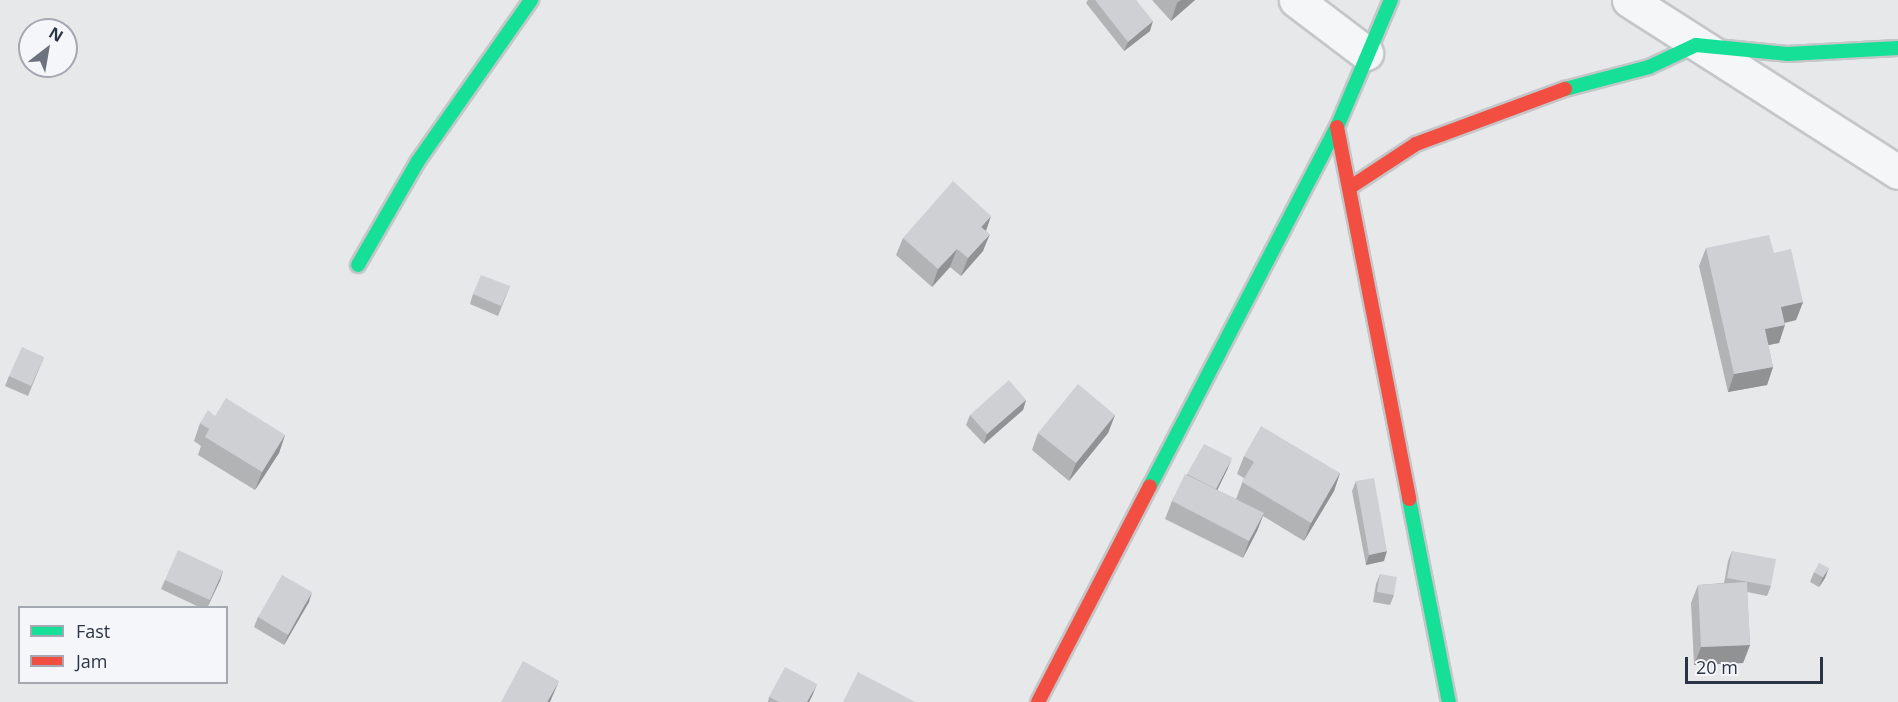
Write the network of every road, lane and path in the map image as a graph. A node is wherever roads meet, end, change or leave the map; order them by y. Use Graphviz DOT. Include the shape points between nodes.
graph roads {
  1 [pos="531,0"];
  2 [pos="1296,0"];
  3 [pos="1391,0"];
  4 [pos="1629,0"];
  5 [pos="1696,45"];
  6 [pos="1898,48"];
  7 [pos="1366,53"];
  8 [pos="1337,127"];
  9 [pos="1898,172"];
  10 [pos="1349,188"];
  11 [pos="358,265"];
  12 [pos="1038,702"];
  13 [pos="1449,702"];
  1 -- 11 [label="street" via="418,161"];
  2 -- 7 [label="street"];
  3 -- 7 [label="street"];
  4 -- 5 [label="street"];
  5 -- 6 [label="street" via="1787,54"];
  5 -- 9 [label="street"];
  5 -- 10 [label="street" via="1649,67 1536,98 1416,144"];
  7 -- 8 [label="street"];
  8 -- 10 [label="street"];
  8 -- 12 [label="street"];
  10 -- 13 [label="street"];
}
